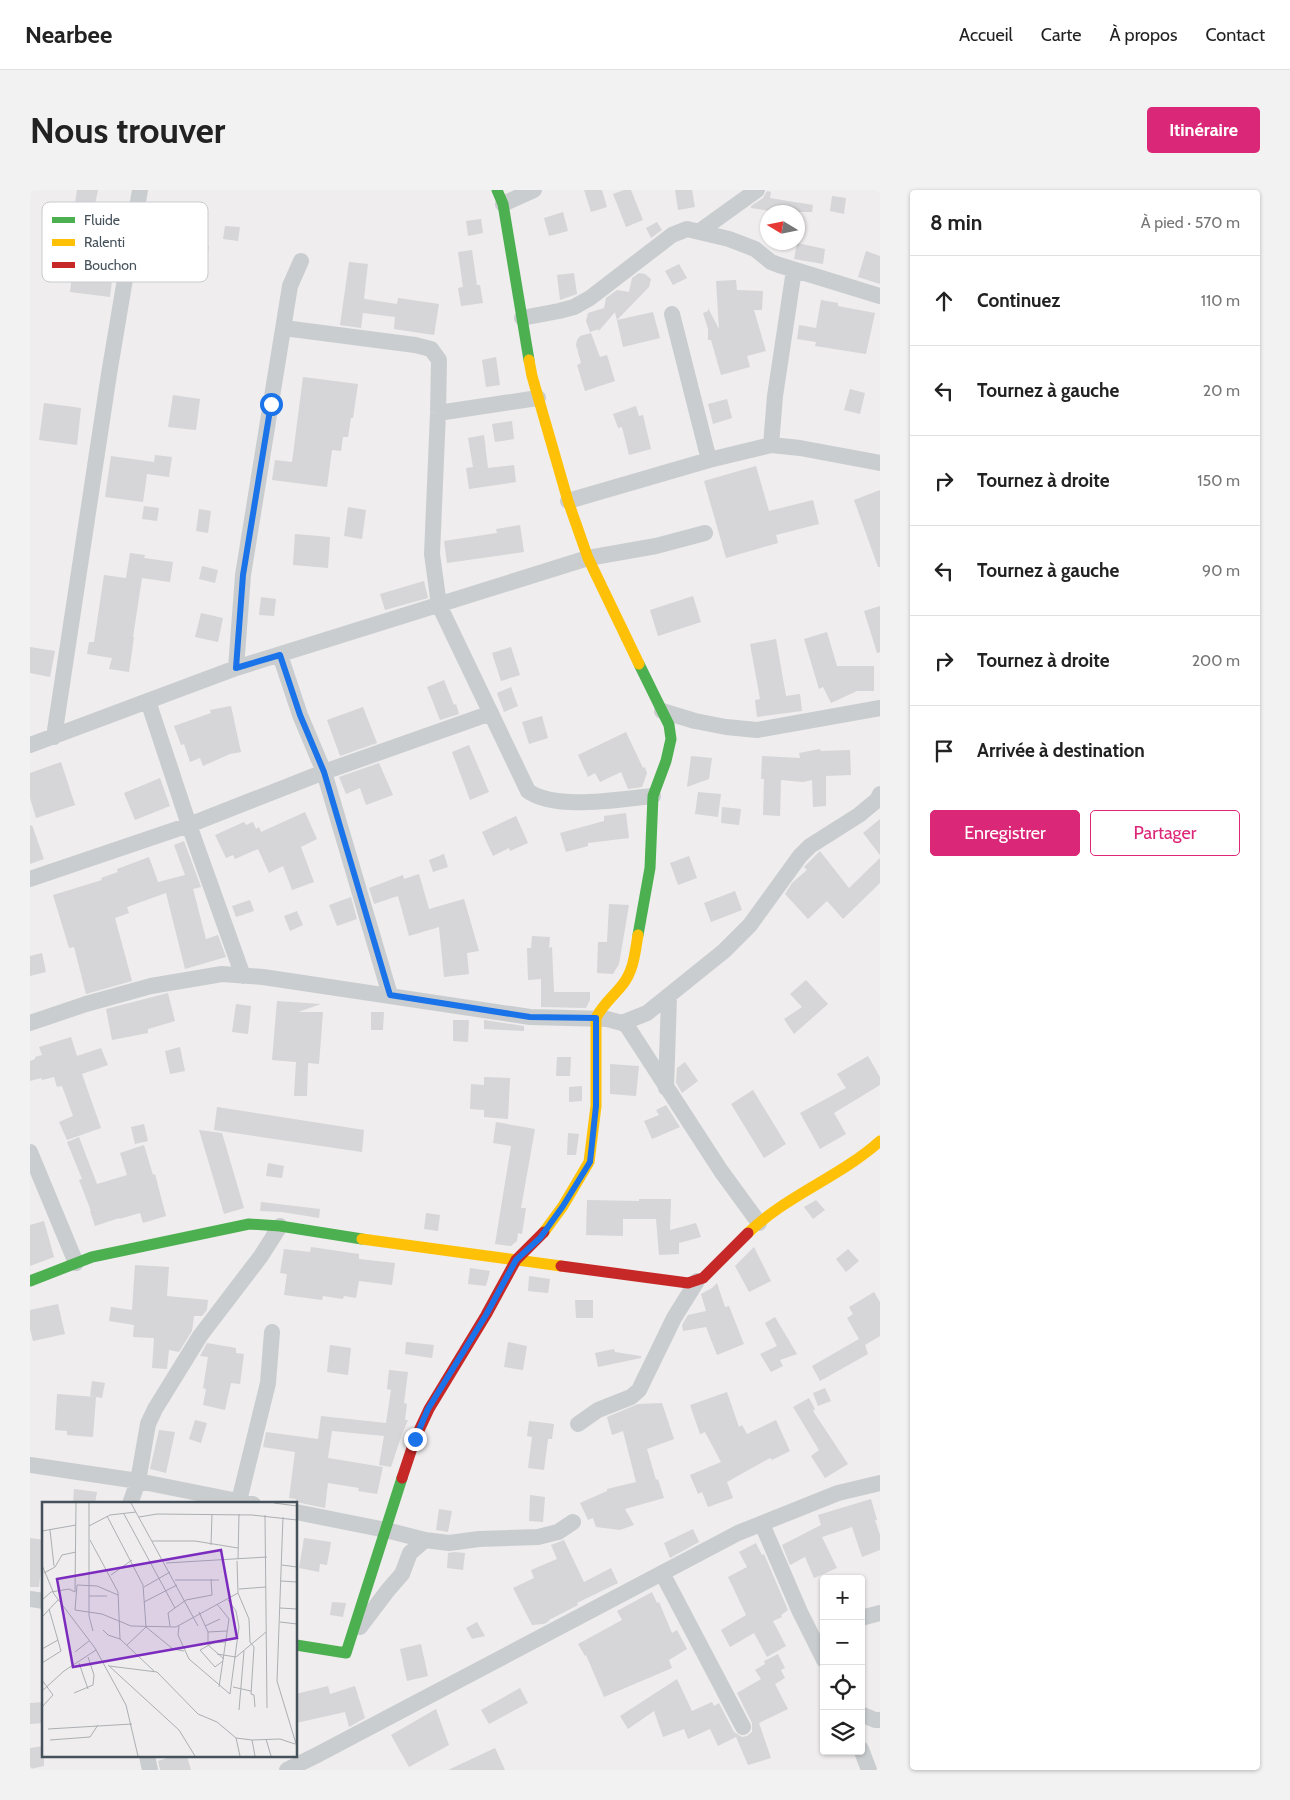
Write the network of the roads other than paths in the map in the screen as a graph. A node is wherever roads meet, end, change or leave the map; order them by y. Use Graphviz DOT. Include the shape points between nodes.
graph roads {
  1 [pos="534,190"];
  2 [pos="757,190"];
  3 [pos="500,197"];
  4 [pos="700,231"];
  5 [pos="301,261"];
  6 [pos="794,270"];
  7 [pos="124,282"];
  8 [pos="880,296"];
  9 [pos="672,314"];
  10 [pos="522,318"];
  11 [pos="284,328"];
  12 [pos="538,398"];
  13 [pos="438,413"];
  14 [pos="771,445"];
  15 [pos="709,460"];
  16 [pos="880,464"];
  17 [pos="568,501"];
  18 [pos="705,533"];
  19 [pos="588,558"];
  20 [pos="439,605"];
  21 [pos="280,655"];
  22 [pos="236,668"];
  23 [pos="148,701"];
  24 [pos="880,708"];
  25 [pos="662,711"];
  26 [pos="491,713"];
  27 [pos="54,737"];
  28 [pos="30,745"];
  29 [pos="324,772"];
  30 [pos="880,794"];
  31 [pos="653,796"];
  32 [pos="189,825"];
  33 [pos="30,879"];
  34 [pos="244,976"];
  35 [pos="390,995"];
  36 [pos="669,997"];
  37 [pos="596,1018"];
  38 [pos="30,1023"];
  39 [pos="622,1023"];
  40 [pos="666,1088"];
  41 [pos="880,1141"];
  42 [pos="30,1152"];
  43 [pos="758,1223"];
  44 [pos="250,1224"];
  45 [pos="280,1226"];
  46 [pos="261,1256"];
  47 [pos="516,1260"];
  48 [pos="76,1263"];
  49 [pos="30,1281"];
  50 [pos="697,1281"];
  51 [pos="272,1332"];
  52 [pos="578,1424"];
  53 [pos="30,1465"];
  54 [pos="138,1481"];
  55 [pos="880,1482"];
  56 [pos="131,1502"];
  57 [pos="246,1502"];
  58 [pos="298,1512"];
  59 [pos="573,1522"];
  60 [pos="762,1524"];
  61 [pos="386,1530"];
  62 [pos="425,1540"];
  63 [pos="662,1573"];
  64 [pos="800,1612"];
  65 [pos="880,1613"];
  66 [pos="865,1617"];
  67 [pos="820,1627"];
  68 [pos="352,1637"];
  69 [pos="298,1645"];
  70 [pos="820,1652"];
  71 [pos="865,1716"];
  72 [pos="880,1720"];
  73 [pos="743,1727"];
  74 [pos="863,1755"];
  75 [pos="287,1770"];
  76 [pos="869,1770"];
  1 -- 3 [label="street"];
  2 -- 4 [label="street"];
  3 -- 10 [label="street"];
  4 -- 6 [label="street" via="743,244 771,262"];
  4 -- 10 [label="street" via="680,230 574,307"];
  5 -- 11 [label="street" via="290,286"];
  6 -- 8 [label="street"];
  6 -- 14 [label="street"];
  7 -- 27 [label="street"];
  9 -- 15 [label="street"];
  10 -- 12 [label="street"];
  11 -- 13 [label="street" via="431,349 439,360"];
  11 -- 22 [label="street" via="243,575"];
  12 -- 13 [label="street"];
  12 -- 17 [label="street"];
  13 -- 20 [label="street" via="432,554"];
  14 -- 15 [label="street"];
  14 -- 16 [label="street"];
  15 -- 17 [label="street"];
  17 -- 19 [label="street"];
  18 -- 19 [label="street"];
  19 -- 20 [label="street"];
  19 -- 25 [label="street"];
  20 -- 21 [label="street"];
  20 -- 26 [label="street"];
  21 -- 22 [label="street"];
  21 -- 29 [label="street"];
  22 -- 23 [label="street"];
  23 -- 27 [label="street"];
  23 -- 32 [label="street"];
  24 -- 25 [label="street" via="757,730 695,721"];
  25 -- 31 [label="street" via="671,739"];
  26 -- 29 [label="street"];
  26 -- 31 [label="street" via="528,791 536,796 576,802"];
  27 -- 28 [label="street"];
  29 -- 32 [label="street"];
  29 -- 35 [label="street"];
  30 -- 36 [label="street" via="859,815 810,846 750,925 724,952"];
  31 -- 37 [label="street" via="650,868 632,969"];
  32 -- 33 [label="street"];
  32 -- 34 [label="street"];
  34 -- 35 [label="street"];
  34 -- 38 [label="street" via="222,974 151,986"];
  35 -- 37 [label="street" via="530,1017"];
  36 -- 39 [label="street" via="647,1013"];
  36 -- 40 [label="street"];
  37 -- 39 [label="street"];
  37 -- 47 [label="street" via="596,1106 590,1162 540,1238"];
  39 -- 40 [label="street"];
  40 -- 43 [label="street"];
  41 -- 43 [label="street" via="863,1156 794,1197"];
  42 -- 48 [label="street"];
  43 -- 50 [label="street"];
  44 -- 45 [label="street"];
  44 -- 46 [label="street"];
  44 -- 48 [label="street"];
  45 -- 46 [label="street"];
  45 -- 47 [label="street"];
  46 -- 54 [label="street" via="200,1336 155,1409 148,1424"];
  47 -- 50 [label="street" via="688,1283"];
  47 -- 61 [label="street" via="428,1409"];
  48 -- 49 [label="street"];
  50 -- 52 [label="street" via="674,1318 639,1390"];
  51 -- 57 [label="street" via="268,1382"];
  53 -- 54 [label="street"];
  54 -- 56 [label="street"];
  54 -- 57 [label="street"];
  55 -- 60 [label="street" via="838,1493"];
  58 -- 61 [label="street"];
  59 -- 62 [label="street" via="558,1532 538,1537 449,1543"];
  60 -- 63 [label="street"];
  60 -- 64 [label="street"];
  61 -- 62 [label="street"];
  61 -- 68 [label="street"];
  62 -- 68 [label="street" via="410,1553 402,1574"];
  63 -- 73 [label="street"];
  63 -- 75 [label="street"];
  64 -- 67 [label="street"];
  64 -- 70 [label="street"];
  65 -- 66 [label="street"];
  68 -- 69 [label="street" via="346,1653"];
  71 -- 72 [label="street"];
  74 -- 76 [label="street"];
}
